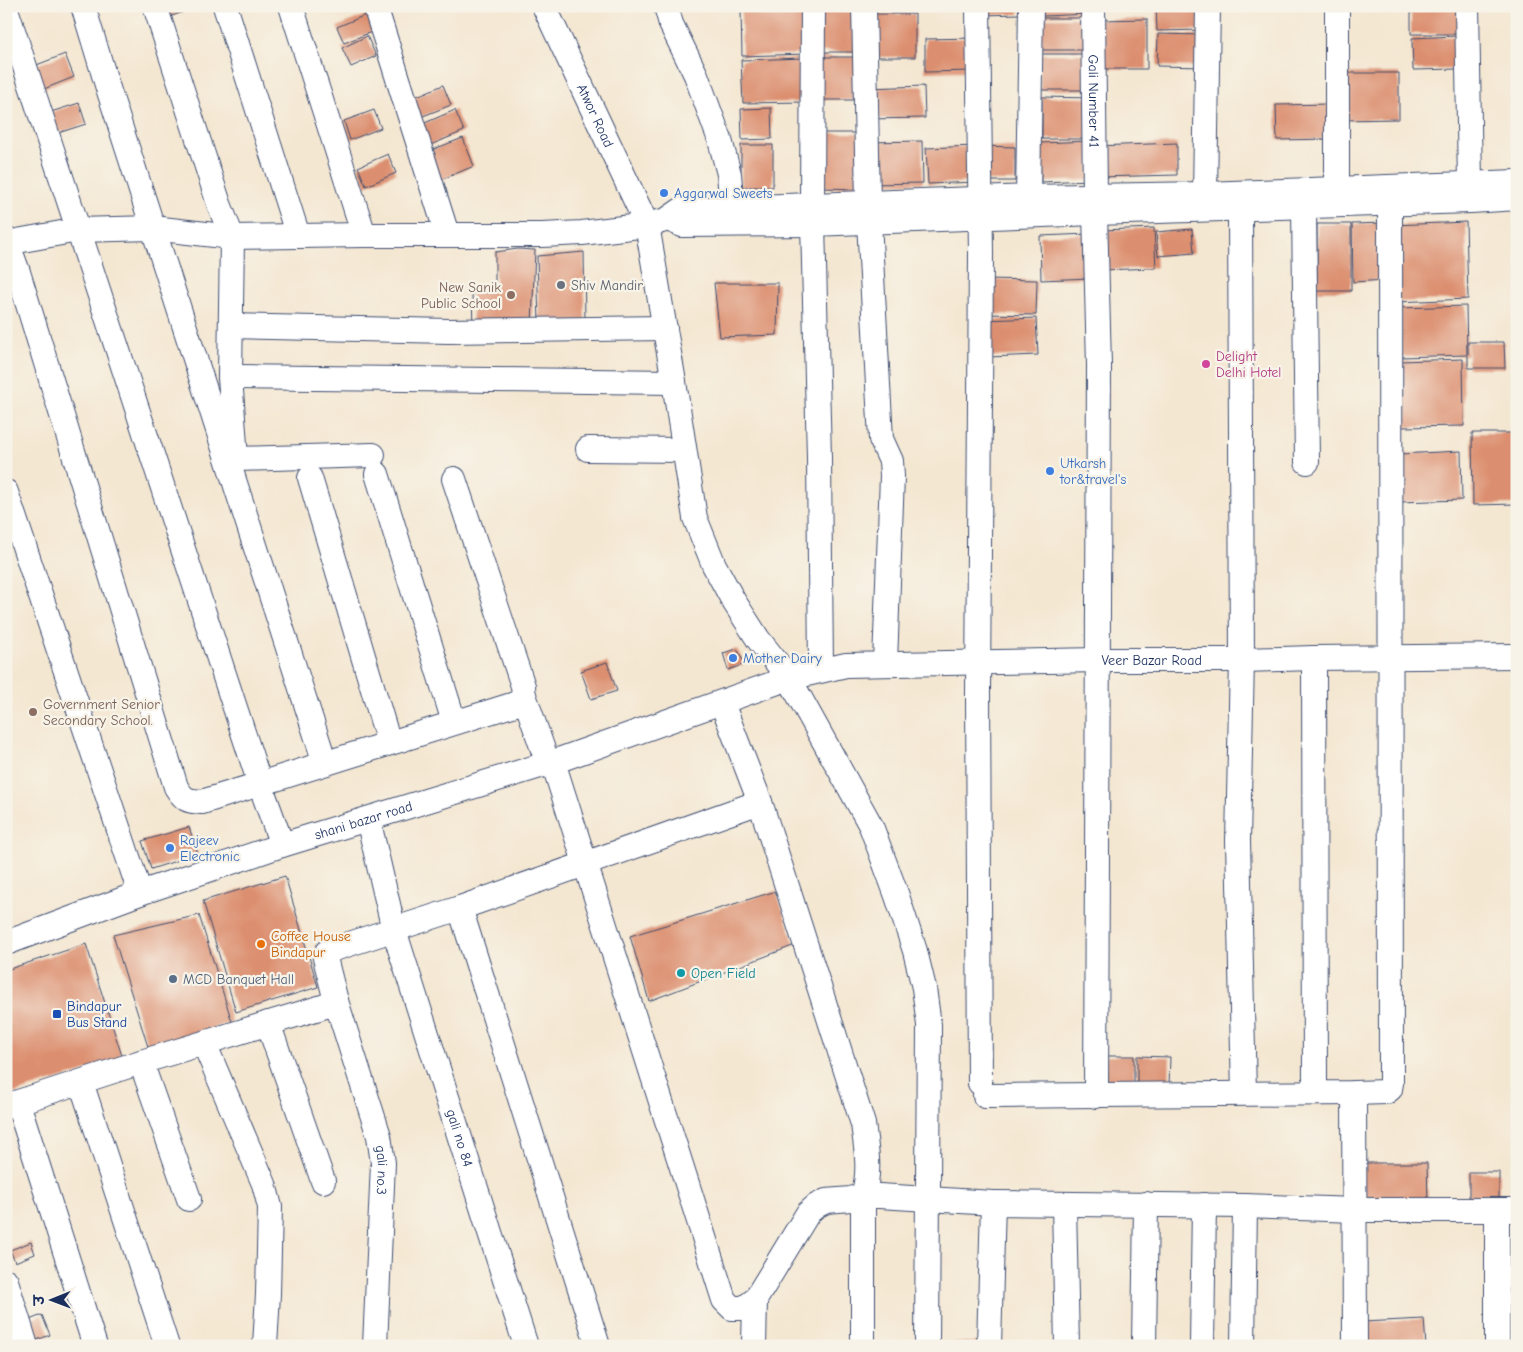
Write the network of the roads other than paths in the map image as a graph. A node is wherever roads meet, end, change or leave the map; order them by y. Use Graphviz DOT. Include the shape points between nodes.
graph roads {
  1 [pos="83,6"];
  2 [pos="155,6"];
  3 [pos="225,6"];
  4 [pos="291,6"];
  5 [pos="375,6"];
  6 [pos="544,6"];
  7 [pos="666,6"];
  8 [pos="813,6"];
  9 [pos="864,6"];
  10 [pos="978,6"];
  11 [pos="1031,6"];
  12 [pos="1093,6"];
  13 [pos="1208,6"];
  14 [pos="1337,6"];
  15 [pos="1467,6"];
  16 [pos="6,9"];
  17 [pos="1517,182"];
  18 [pos="1470,184"];
  19 [pos="1337,189"];
  20 [pos="1205,194"];
  21 [pos="1028,197"];
  22 [pos="1517,198"];
  23 [pos="1390,203"];
  24 [pos="1095,204"];
  25 [pos="1304,206"];
  26 [pos="732,208"];
  27 [pos="980,208"];
  28 [pos="1240,209"];
  29 [pos="868,212"];
  30 [pos="813,215"];
  31 [pos="657,222"];
  32 [pos="153,228"];
  33 [pos="78,230"];
  34 [pos="447,234"];
  35 [pos="364,235"];
  36 [pos="298,236"];
  37 [pos="232,237"];
  38 [pos="7,242"];
  39 [pos="231,326"];
  40 [pos="664,328"];
  41 [pos="230,377"];
  42 [pos="674,382"];
  43 [pos="588,450"];
  44 [pos="684,450"];
  45 [pos="1307,462"];
  46 [pos="310,478"];
  47 [pos="454,479"];
  48 [pos="6,492"];
  49 [pos="1517,656"];
  50 [pos="1314,658"];
  51 [pos="1391,658"];
  52 [pos="1098,660"];
  53 [pos="1242,660"];
  54 [pos="979,662"];
  55 [pos="885,663"];
  56 [pos="821,670"];
  57 [pos="789,678"];
  58 [pos="524,695"];
  59 [pos="722,703"];
  60 [pos="454,722"];
  61 [pos="389,743"];
  62 [pos="325,763"];
  63 [pos="550,763"];
  64 [pos="260,784"];
  65 [pos="760,802"];
  66 [pos="368,819"];
  67 [pos="282,845"];
  68 [pos="585,865"];
  69 [pos="140,893"];
  70 [pos="460,908"];
  71 [pos="394,930"];
  72 [pos="6,942"];
  73 [pos="336,1000"];
  74 [pos="268,1023"];
  75 [pos="204,1043"];
  76 [pos="141,1062"];
  77 [pos="81,1082"];
  78 [pos="1244,1093"];
  79 [pos="1315,1093"];
  80 [pos="1354,1093"];
  81 [pos="1096,1096"];
  82 [pos="12,1104"];
  83 [pos="323,1180"];
  84 [pos="863,1195"];
  85 [pos="928,1198"];
  86 [pos="189,1199"];
  87 [pos="993,1203"];
  88 [pos="1064,1204"];
  89 [pos="1146,1204"];
  90 [pos="1204,1205"];
  91 [pos="1245,1206"];
  92 [pos="1356,1210"];
  93 [pos="1507,1210"];
  94 [pos="6,1281"];
  95 [pos="755,1300"];
  96 [pos="26,1346"];
  97 [pos="95,1346"];
  98 [pos="167,1346"];
  99 [pos="265,1346"];
  100 [pos="375,1346"];
  101 [pos="526,1346"];
  102 [pos="598,1346"];
  103 [pos="754,1346"];
  104 [pos="863,1346"];
  105 [pos="927,1346"];
  106 [pos="989,1346"];
  107 [pos="1067,1346"];
  108 [pos="1144,1346"];
  109 [pos="1202,1346"];
  110 [pos="1243,1346"];
  111 [pos="1355,1346"];
  112 [pos="1497,1346"];
  1 -- 32 [label="street"];
  2 -- 37 [label="street"];
  3 -- 36 [label="street"];
  4 -- 35 [label="street"];
  5 -- 34 [label="street"];
  6 -- 31 [label="street, Atwor Road"];
  7 -- 26 [label="street" via="720,140 729,174"];
  8 -- 30 [label="street"];
  9 -- 29 [label="street"];
  10 -- 27 [label="street"];
  11 -- 21 [label="street"];
  12 -- 24 [label="street, Gali Number 41"];
  13 -- 20 [label="street"];
  14 -- 19 [label="street"];
  15 -- 18 [label="street"];
  16 -- 33 [label="street"];
  17 -- 18 [label="street"];
  18 -- 19 [label="street"];
  19 -- 20 [label="street"];
  20 -- 24 [label="street"];
  21 -- 24 [label="street"];
  21 -- 27 [label="street"];
  22 -- 23 [label="street"];
  23 -- 25 [label="street"];
  23 -- 51 [label="street"];
  24 -- 27 [label="street"];
  24 -- 28 [label="street"];
  24 -- 52 [label="street, Gali Number 41" via="1099,365"];
  25 -- 28 [label="street"];
  25 -- 45 [label="street"];
  26 -- 30 [label="street"];
  26 -- 31 [label="street" via="681,210"];
  27 -- 29 [label="street"];
  27 -- 54 [label="street"];
  28 -- 53 [label="street"];
  29 -- 30 [label="street"];
  29 -- 55 [label="street" via="881,439 891,461 892,476"];
  30 -- 31 [label="street" via="682,225"];
  30 -- 56 [label="street" via="820,457"];
  31 -- 34 [label="street" via="582,233"];
  31 -- 40 [label="street, Atwor Road"];
  32 -- 33 [label="street"];
  32 -- 37 [label="street"];
  32 -- 62 [label="street"];
  33 -- 38 [label="street"];
  33 -- 64 [label="street"];
  34 -- 35 [label="street"];
  35 -- 36 [label="street"];
  36 -- 37 [label="street"];
  37 -- 39 [label="street"];
  38 -- 64 [label="street" via="176,787 187,801 202,802"];
  39 -- 40 [label="street" via="449,332"];
  39 -- 41 [label="street"];
  40 -- 42 [label="street, Atwor Road"];
  41 -- 42 [label="street"];
  41 -- 60 [label="street" via="236,459 375,464"];
  42 -- 44 [label="street, Atwor Road"];
  43 -- 44 [label="street"];
  44 -- 57 [label="street, Atwor Road" via="695,518 714,565 758,639"];
  46 -- 61 [label="street"];
  47 -- 58 [label="street"];
  48 -- 69 [label="street"];
  49 -- 51 [label="street, Veer Bazar Road"];
  50 -- 51 [label="street, Veer Bazar Road"];
  50 -- 53 [label="street, Veer Bazar Road"];
  50 -- 79 [label="street"];
  51 -- 80 [label="street" via="1391,1083 1386,1092"];
  52 -- 53 [label="street, Veer Bazar Road"];
  52 -- 54 [label="street, Veer Bazar Road"];
  52 -- 81 [label="street, Gali Number 41"];
  53 -- 78 [label="street" via="1238,841"];
  54 -- 55 [label="street, Veer Bazar Road"];
  54 -- 81 [label="street" via="983,1090"];
  55 -- 56 [label="street, Veer Bazar Road"];
  56 -- 57 [label="street, Veer Bazar Road"];
  57 -- 59 [label="street, Veer Bazar Road"];
  57 -- 85 [label="street, Atwor Road" via="871,826 915,951 928,1025"];
  58 -- 60 [label="street" via="516,704"];
  58 -- 63 [label="street"];
  59 -- 63 [label="street, shani bazar road"];
  59 -- 65 [label="street"];
  60 -- 61 [label="street"];
  61 -- 62 [label="street"];
  62 -- 64 [label="street"];
  63 -- 66 [label="street, shani bazar road"];
  63 -- 68 [label="street"];
  64 -- 67 [label="street"];
  65 -- 68 [label="street"];
  65 -- 84 [label="street" via="863,1124 867,1172"];
  66 -- 67 [label="street, shani bazar road"];
  66 -- 71 [label="street, gali no 84"];
  67 -- 69 [label="street, shani bazar road"];
  68 -- 70 [label="street"];
  68 -- 95 [label="street" via="724,1300 732,1308 744,1308"];
  69 -- 72 [label="street, shani bazar road"];
  70 -- 71 [label="street"];
  70 -- 102 [label="street"];
  71 -- 73 [label="street, gali no.3" via="327,952 326,966"];
  71 -- 101 [label="street, gali no 84"];
  73 -- 74 [label="street"];
  73 -- 100 [label="street, gali no.3" via="379,1136 383,1163"];
  74 -- 75 [label="street"];
  74 -- 83 [label="street"];
  75 -- 76 [label="street"];
  75 -- 99 [label="street" via="264,1184 270,1207"];
  76 -- 77 [label="street"];
  76 -- 86 [label="street"];
  77 -- 82 [label="street"];
  77 -- 98 [label="street"];
  78 -- 79 [label="street"];
  78 -- 81 [label="street"];
  79 -- 80 [label="street"];
  80 -- 92 [label="street"];
  82 -- 97 [label="street"];
  84 -- 85 [label="street"];
  84 -- 95 [label="street" via="826,1201 808,1213"];
  84 -- 104 [label="street"];
  85 -- 87 [label="street"];
  85 -- 105 [label="street, Atwor Road"];
  87 -- 88 [label="street"];
  87 -- 106 [label="street"];
  88 -- 89 [label="street"];
  88 -- 107 [label="street"];
  89 -- 90 [label="street"];
  89 -- 108 [label="street"];
  90 -- 91 [label="street"];
  90 -- 109 [label="street"];
  91 -- 92 [label="street"];
  91 -- 110 [label="street"];
  92 -- 93 [label="street"];
  92 -- 111 [label="street"];
  93 -- 112 [label="street"];
  94 -- 96 [label="street"];
  95 -- 103 [label="street"];
}
